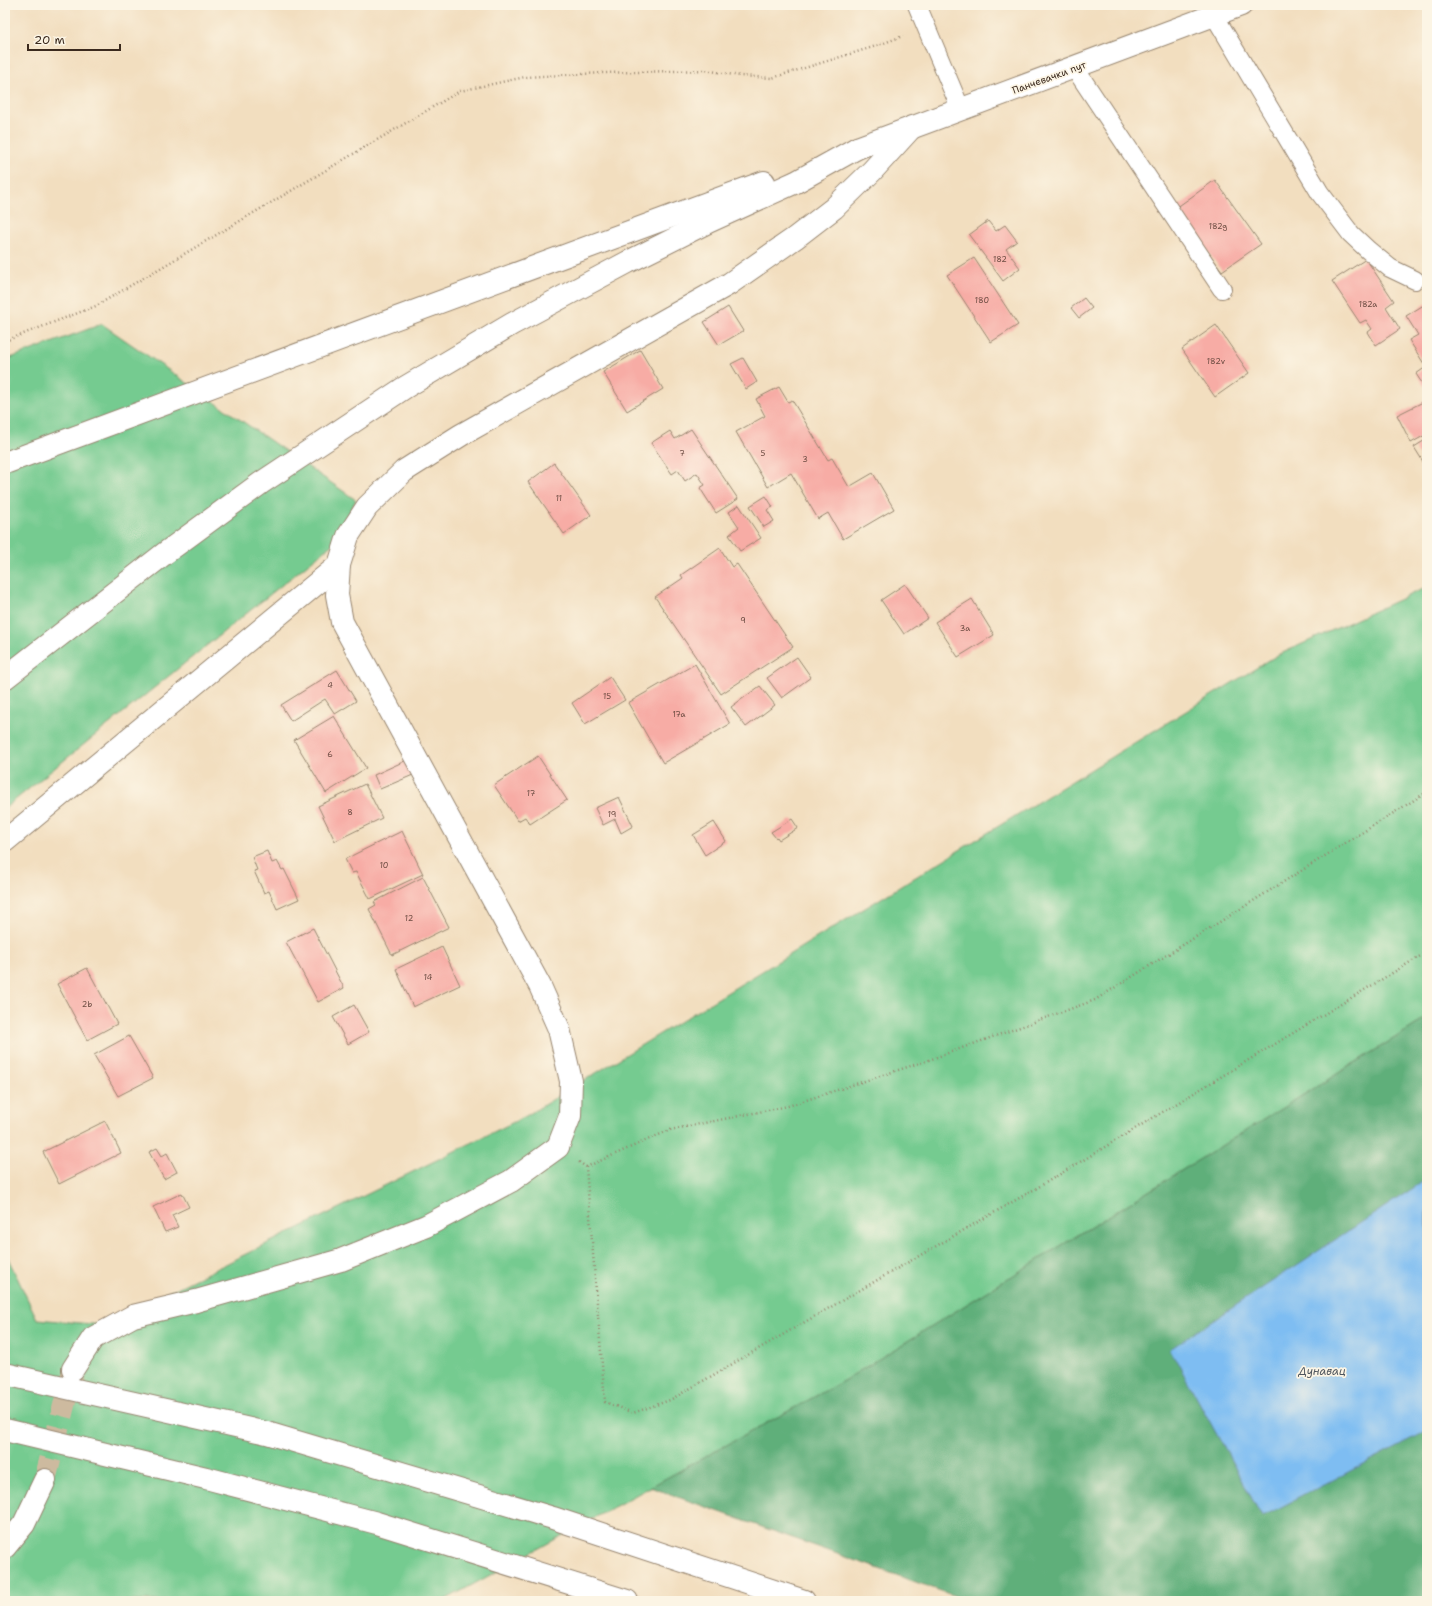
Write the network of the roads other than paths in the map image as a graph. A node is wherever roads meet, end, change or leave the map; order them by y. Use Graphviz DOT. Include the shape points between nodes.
graph roads {
  1 [pos="917,5"];
  2 [pos="1241,5"];
  3 [pos="1214,15"];
  4 [pos="1074,67"];
  5 [pos="961,110"];
  6 [pos="912,127"];
  7 [pos="857,148"];
  8 [pos="1415,280"];
  9 [pos="1222,289"];
  10 [pos="5,463"];
  11 [pos="339,565"];
  12 [pos="5,678"];
  13 [pos="5,841"];
  14 [pos="73,1369"];
  15 [pos="5,1374"];
  16 [pos="5,1430"];
  17 [pos="45,1480"];
  18 [pos="5,1547"];
  19 [pos="627,1601"];
  20 [pos="804,1601"];
  1 -- 5 [label="lane"];
  2 -- 3 [label="main road, Панчевачки пут"];
  3 -- 4 [label="main road, Панчевачки пут"];
  3 -- 8 [label="lane" via="1320,193 1351,234 1390,268"];
  4 -- 5 [label="main road, Панчевачки пут"];
  4 -- 9 [label="lane"];
  5 -- 6 [label="main road, Панчевачки пут"];
  6 -- 7 [label="main road, Панчевачки пут"];
  6 -- 11 [label="main road" via="834,208 728,284 461,435 404,471 367,507 348,536"];
  7 -- 10 [label="main road"];
  7 -- 12 [label="main road" via="796,182 614,269 512,324 404,388 261,483"];
  11 -- 13 [label="main road"];
  11 -- 14 [label="main road" via="337,595 342,622 540,986 559,1029 571,1081 570,1116 558,1147 511,1180 432,1222 342,1260 133,1316 93,1338"];
  15 -- 20 [label="main road" via="267,1433 553,1518"];
  16 -- 19 [label="main road" via="191,1474 377,1523"];
  17 -- 18 [label="main road" via="24,1524"];
}
